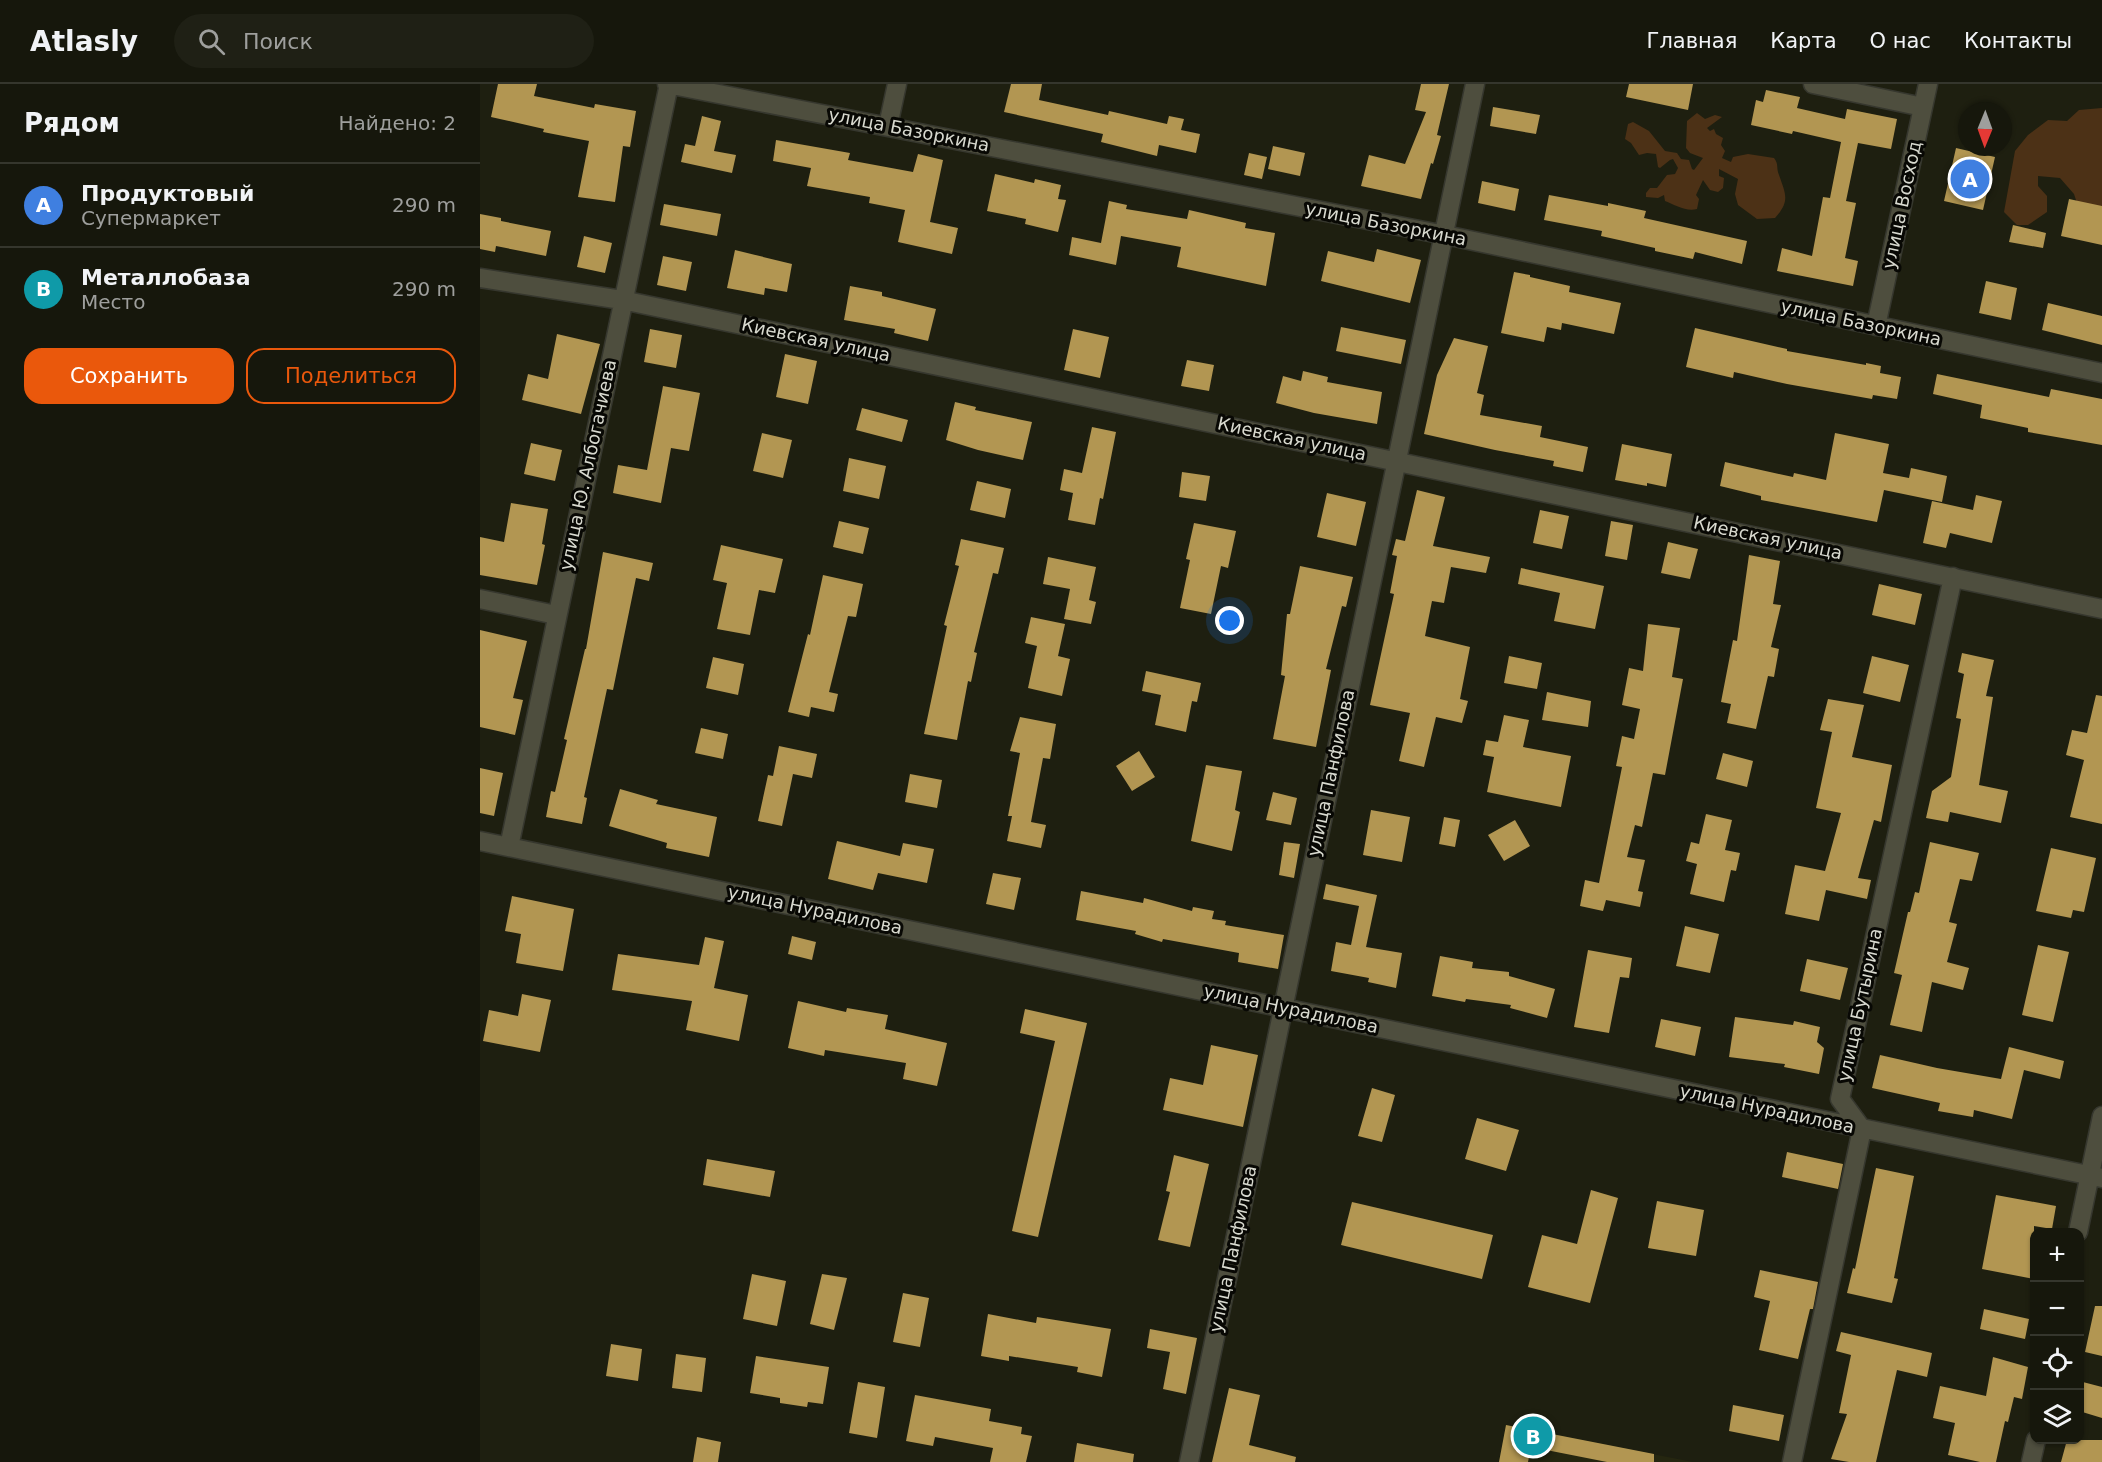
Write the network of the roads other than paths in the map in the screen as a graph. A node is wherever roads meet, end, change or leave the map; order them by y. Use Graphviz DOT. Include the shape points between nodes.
graph roads {
  1 [pos="668,84"];
  2 [pos="897,84"];
  3 [pos="1475,84"];
  4 [pos="1813,84"];
  5 [pos="1928,84"];
  6 [pos="1923,107"];
  7 [pos="888,126"];
  8 [pos="1445,235"];
  9 [pos="480,278"];
  10 [pos="622,300"];
  11 [pos="1876,326"];
  12 [pos="2102,373"];
  13 [pos="1397,461"];
  14 [pos="1953,577"];
  15 [pos="480,599"];
  16 [pos="2102,609"];
  17 [pos="556,615"];
  18 [pos="480,841"];
  19 [pos="509,847"];
  20 [pos="1282,1008"];
  21 [pos="2102,1116"];
  22 [pos="1862,1129"];
  23 [pos="2096,1177"];
  24 [pos="2080,1228"];
  25 [pos="2035,1444"];
  26 [pos="1189,1462"];
  27 [pos="1792,1462"];
  28 [pos="2031,1462"];
  1 -- 7 [label="street, улица Базоркина"];
  1 -- 10 [label="street, улица Ю. Албогачиева"];
  2 -- 7 [label="street"];
  3 -- 8 [label="street, улица Панфилова"];
  4 -- 6 [label="street"];
  5 -- 6 [label="street, улица Восход"];
  6 -- 11 [label="street, улица Восход"];
  7 -- 8 [label="street, улица Базоркина"];
  8 -- 11 [label="street, улица Базоркина"];
  8 -- 13 [label="street, улица Панфилова"];
  9 -- 10 [label="street, Киевская улица"];
  10 -- 13 [label="street, Киевская улица"];
  10 -- 17 [label="street, улица Ю. Албогачиева"];
  11 -- 12 [label="street, улица Базоркина"];
  13 -- 14 [label="street, Киевская улица"];
  13 -- 20 [label="street, улица Панфилова"];
  14 -- 16 [label="street, Киевская улица"];
  14 -- 22 [label="street, улица Бутырина" via="1840,1099"];
  15 -- 17 [label="street"];
  17 -- 19 [label="street, улица Ю. Албогачиева"];
  18 -- 19 [label="street, улица Нурадилова"];
  19 -- 20 [label="street, улица Нурадилова"];
  20 -- 22 [label="street, улица Нурадилова"];
  20 -- 26 [label="street, улица Панфилова"];
  21 -- 23 [label="street"];
  22 -- 23 [label="street, улица Нурадилова"];
  22 -- 27 [label="street"];
  23 -- 24 [label="street"];
  25 -- 28 [label="street"];
}
